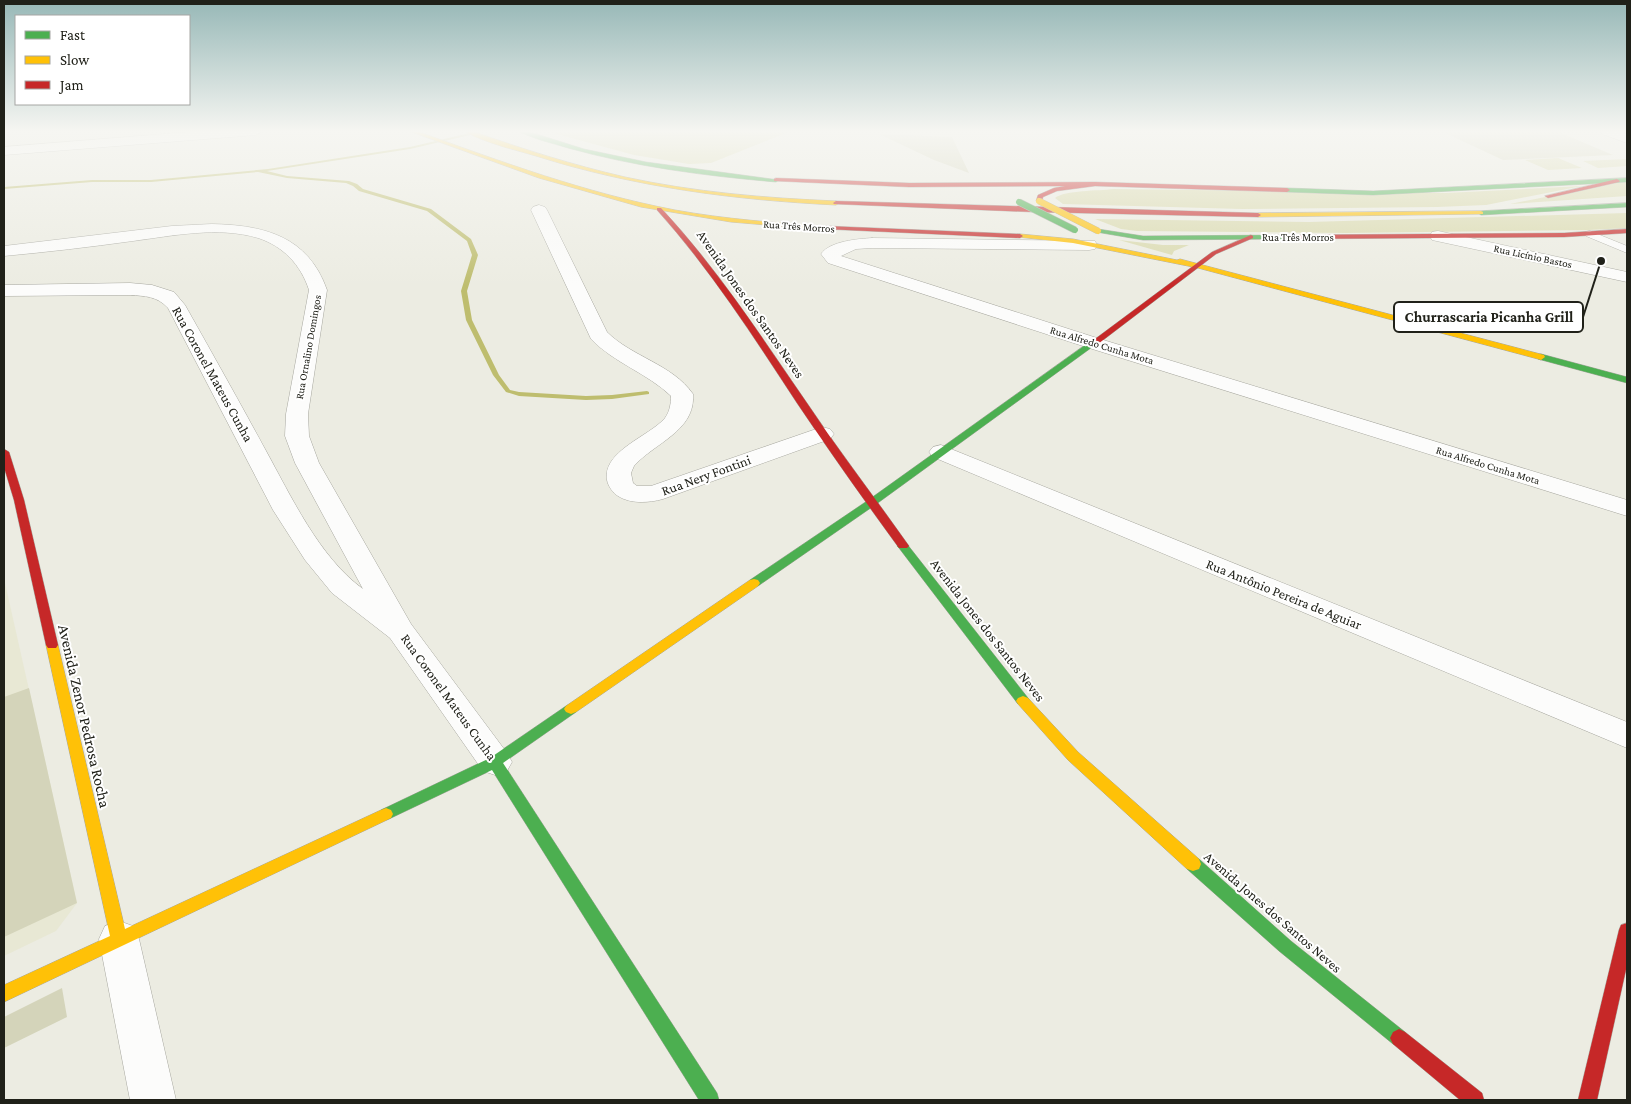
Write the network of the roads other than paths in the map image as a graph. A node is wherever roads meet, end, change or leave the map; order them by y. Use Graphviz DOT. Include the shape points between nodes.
graph roads {
  1 [pos="558,183"];
  2 [pos="650,183"];
  3 [pos="842,183"];
  4 [pos="1574,183"];
  5 [pos="1610,183"];
  6 [pos="931,184"];
  7 [pos="1096,184"];
  8 [pos="1627,205"];
  9 [pos="659,209"];
  10 [pos="539,210"];
  11 [pos="1474,212"];
  12 [pos="713,218"];
  13 [pos="1627,231"];
  14 [pos="684,234"];
  15 [pos="1590,234"];
  16 [pos="1438,236"];
  17 [pos="1251,237"];
  18 [pos="1095,238"];
  19 [pos="1627,250"];
  20 [pos="4,251"];
  21 [pos="1197,266"];
  22 [pos="1627,277"];
  23 [pos="4,291"];
  24 [pos="1093,342"];
  25 [pos="1627,380"];
  26 [pos="822,434"];
  27 [pos="4,452"];
  28 [pos="940,452"];
  29 [pos="11,503"];
  30 [pos="870,503"];
  31 [pos="1627,508"];
  32 [pos="402,631"];
  33 [pos="1627,736"];
  34 [pos="495,762"];
  35 [pos="1627,930"];
  36 [pos="119,939"];
  37 [pos="4,994"];
  38 [pos="153,1100"];
  39 [pos="710,1100"];
  40 [pos="1475,1100"];
  41 [pos="1587,1100"];
  1 -- 9 [label="main road, Rua Três Morros"];
  2 -- 11 [label="main road" via="795,201 1015,210 1248,215"];
  3 -- 6 [label="main road, Rua Três Morros"];
  4 -- 7 [label="main road, Rua Três Morros" via="1373,193"];
  5 -- 11 [label="main road"];
  6 -- 7 [label="main road, Rua Três Morros"];
  6 -- 21 [label="main road, bridge" via="990,191 1075,230"];
  7 -- 18 [label="main road, Rua Três Morros, bridge" via="1056,189 1040,196 1039,201"];
  8 -- 11 [label="main road"];
  9 -- 12 [label="main road, Rua Três Morros"];
  9 -- 14 [label="main road, Avenida Jones dos Santos Neves"];
  10 -- 26 [label="street, Rua Nery Fontini" via="598,336 665,378 682,394 683,404 675,421 623,464 620,484 628,492 654,494"];
  12 -- 14 [label="main road, Avenida Jones dos Santos Neves"];
  12 -- 18 [label="main road, Rua Três Morros" via="837,229 1058,240"];
  13 -- 15 [label="main road, Rua Três Morros"];
  14 -- 26 [label="main road, Avenida Jones dos Santos Neves"];
  15 -- 16 [label="main road, Rua Três Morros"];
  15 -- 19 [label="lane"];
  16 -- 17 [label="main road, Rua Três Morros"];
  16 -- 22 [label="street, Rua Licínio Bastos"];
  17 -- 18 [label="main road, Rua Três Morros"];
  17 -- 21 [label="main road" via="1225,246"];
  18 -- 21 [label="main road, Rua Três Morros" via="1165,262"];
  18 -- 24 [label="street, Rua Alfredo Cunha Mota" via="853,244 830,254 834,259"];
  20 -- 32 [label="street, Rua Ornalino Domingos" via="218,230 264,235 288,245 314,274 318,290 297,414 298,436 307,463"];
  21 -- 24 [label="main road"];
  21 -- 25 [label="main road"];
  23 -- 32 [label="street, Rua Coronel Mateus Cunha" via="130,289 167,296 176,305 286,510 319,560 342,586"];
  24 -- 28 [label="main road"];
  24 -- 31 [label="street, Rua Alfredo Cunha Mota"];
  26 -- 30 [label="main road, Avenida Jones dos Santos Neves"];
  27 -- 29 [label="main road, Avenida Zenor Pedrosa Rocha"];
  28 -- 30 [label="main road"];
  28 -- 33 [label="street, Rua Antônio Pereira de Aguiar"];
  29 -- 36 [label="main road, Avenida Zenor Pedrosa Rocha"];
  30 -- 34 [label="main road"];
  30 -- 40 [label="main road, Avenida Jones dos Santos Neves" via="1014,691 1073,756 1285,946"];
  32 -- 34 [label="street, Rua Coronel Mateus Cunha"];
  34 -- 36 [label="main road"];
  34 -- 39 [label="main road, Rua Coronel Mateus Cunha"];
  35 -- 41 [label="main road"];
  36 -- 37 [label="main road"];
  36 -- 38 [label="street"];
}
